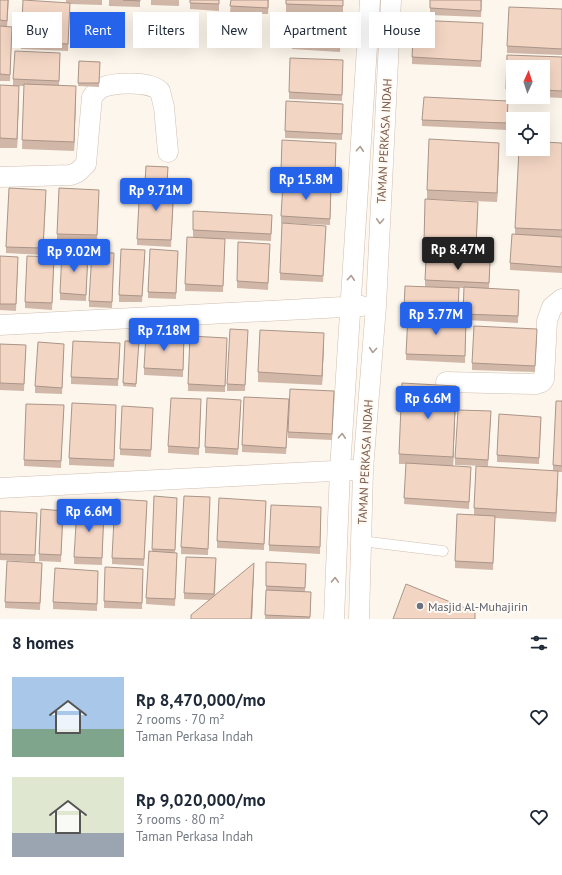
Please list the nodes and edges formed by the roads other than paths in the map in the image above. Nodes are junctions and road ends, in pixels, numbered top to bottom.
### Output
1 (370, 0) edge
2 (391, 0) edge
3 (168, 152) dead end
4 (0, 177) edge
5 (562, 299) edge
6 (376, 306) junction
7 (349, 307) junction
8 (0, 325) edge
9 (446, 382) dead end
10 (340, 470) junction
11 (363, 470) junction
12 (0, 488) edge
13 (361, 541) junction
14 (443, 551) dead end
15 (334, 619) edge
16 (359, 619) edge

7 -> 1 street, TAMAN PERKASA INDAH
2 -> 6 street, TAMAN PERKASA INDAH
3 - 4 street
5 - 9 street
6 - 7 street
6 -> 11 street, TAMAN PERKASA INDAH
7 - 8 street
10 -> 7 street, TAMAN PERKASA INDAH
10 - 11 street
10 - 12 street
15 -> 10 street, TAMAN PERKASA INDAH
11 - 13 street, TAMAN PERKASA INDAH
13 - 14 lane
13 - 16 street, TAMAN PERKASA INDAH

